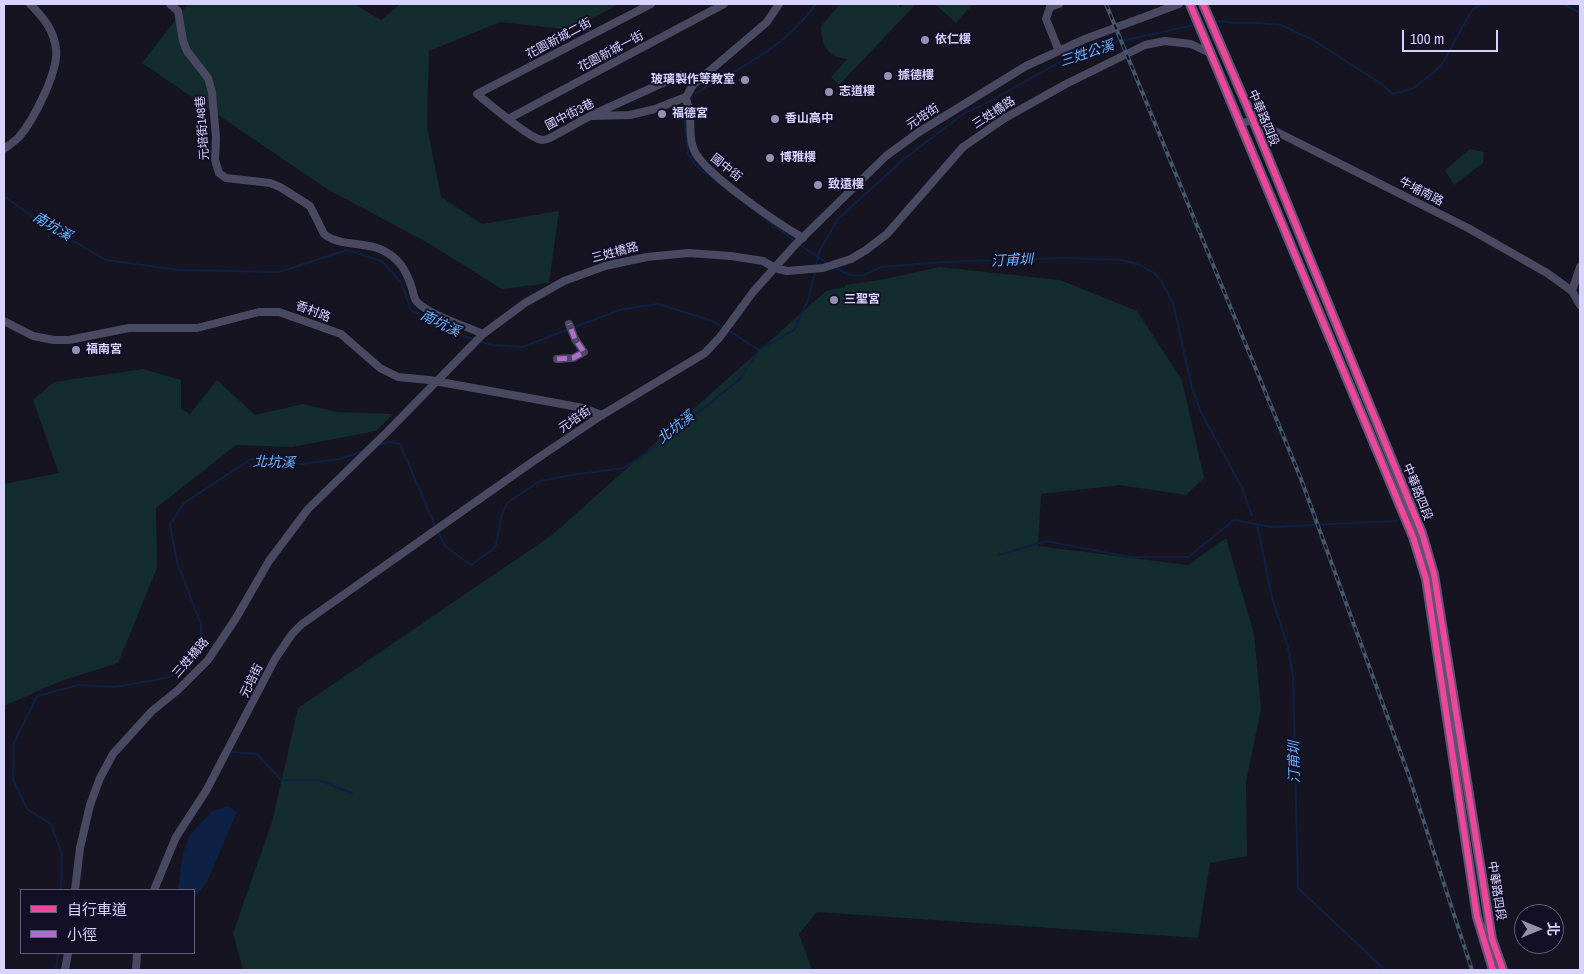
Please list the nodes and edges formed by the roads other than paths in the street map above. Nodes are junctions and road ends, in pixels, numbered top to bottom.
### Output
1 (30, 4) edge
2 (170, 4) edge
3 (651, 4) edge
4 (724, 4) edge
5 (779, 4) edge
6 (1059, 4) edge
7 (1179, 4) edge
8 (1190, 4) edge
9 (1203, 4) edge
10 (1059, 51) junction
11 (1216, 51) junction
12 (680, 75) dead end
13 (477, 94) joint
14 (686, 97) junction
15 (590, 116) junction
16 (508, 119) junction
17 (1253, 120) junction
18 (1239, 124) junction
19 (4, 149) edge
20 (803, 238) junction
21 (1580, 267) edge
22 (775, 268) junction
23 (1572, 291) junction
24 (1580, 305) edge
25 (4, 321) edge
26 (569, 324) dead end
27 (483, 334) junction
28 (557, 359) dead end
29 (436, 382) junction
30 (602, 416) junction
31 (1430, 576) junction
32 (76, 889) edge
33 (154, 889) edge
34 (68, 954) edge
35 (137, 954) edge
36 (66, 970) edge
37 (136, 970) edge
38 (1493, 970) edge
39 (1503, 970) edge

1 - 19 street
2 - 27 street, 元培街148巷
3 - 13 street, 花園新城二街
4 - 16 street, 花園新城一街
5 - 14 street
6 - 10 street
7 - 10 street, 元培街
8 - 11 main road
9 - 11 main road
10 - 20 street, 元培街
11 - 17 main road, 中華路四段
11 - 18 main road, 中華路四段
11 - 22 street, 三姓橋路
12 - 15 street, 國中街3巷
13 - 16 street, 國中街3巷
14 - 15 street
14 - 20 street, 國中街
15 - 16 street, 國中街3巷
17 - 18 street
17 - 23 street, 牛埔南路
17 - 31 main road, 中華路四段
18 - 31 main road, 中華路四段
20 - 22 street, 元培街
21 - 23 street
22 - 27 street, 三姓橋路
22 - 30 street, 元培街
23 - 24 street, 牛埔南路
25 - 29 street, 香村路
26 - 28 street
27 - 29 street, 三姓橋路
29 - 30 street, 香村路
29 - 32 street, 三姓橋路
30 - 33 street, 元培街
31 - 38 main road, 中華路四段
31 - 39 main road, 中華路四段
34 - 36 street
35 - 37 street

